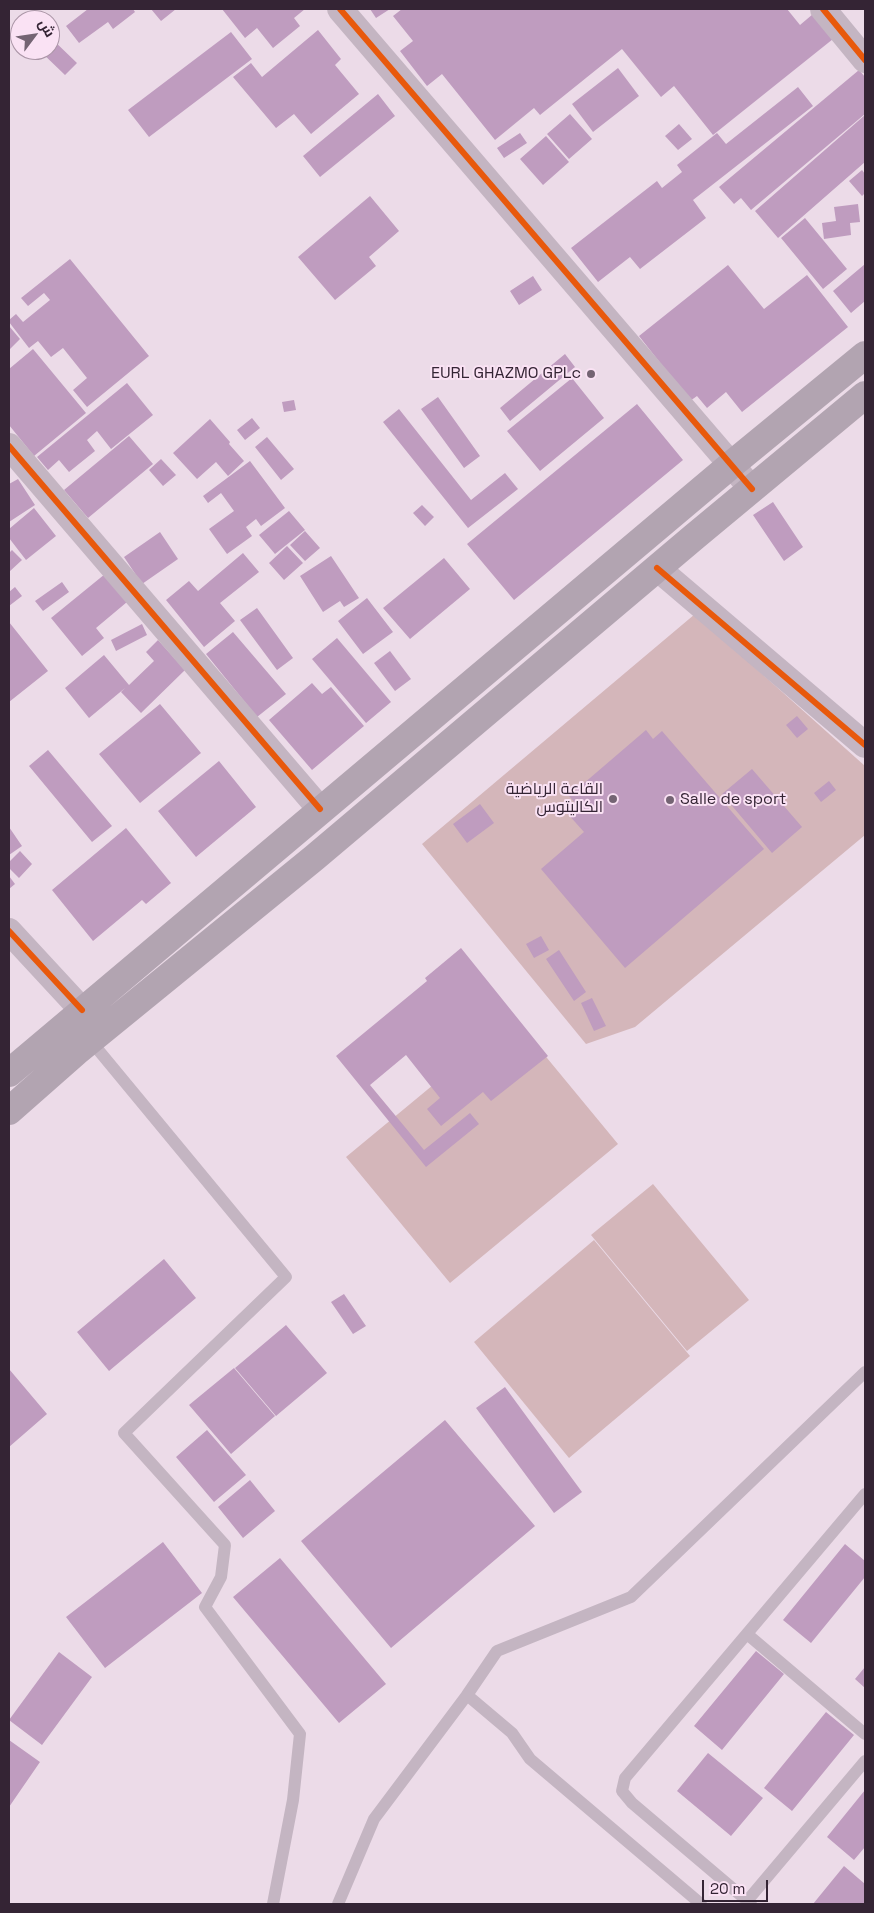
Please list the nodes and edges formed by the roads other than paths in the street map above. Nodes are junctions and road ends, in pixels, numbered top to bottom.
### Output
1 (340, 9) edge
2 (823, 9) edge
3 (865, 60) edge
4 (865, 355) edge
5 (865, 395) edge
6 (9, 446) edge
7 (731, 465) junction
8 (752, 489) junction
9 (657, 568) junction
10 (865, 746) edge
11 (320, 809) junction
12 (9, 931) edge
13 (82, 1010) junction
14 (90, 1040) junction
15 (9, 1073) edge
16 (9, 1111) edge
17 (865, 1372) edge
18 (865, 1494) edge
19 (746, 1634) junction
20 (468, 1696) junction
21 (865, 1734) edge
22 (865, 1761) edge
23 (749, 1902) edge
24 (273, 1904) edge
25 (338, 1904) edge
26 (701, 1904) edge

1 - 7 street
2 - 3 street
4 - 7 main road
5 - 8 main road
6 - 11 street
7 - 8 street
7 - 11 main road
8 - 9 main road
9 - 10 street
9 - 14 main road
11 - 13 main road
12 - 13 street
13 - 15 main road
14 - 16 main road
14 - 24 lane
17 - 20 lane
18 - 19 lane
19 - 21 lane
19 - 23 lane
20 - 25 lane
20 - 26 lane
22 - 23 lane

